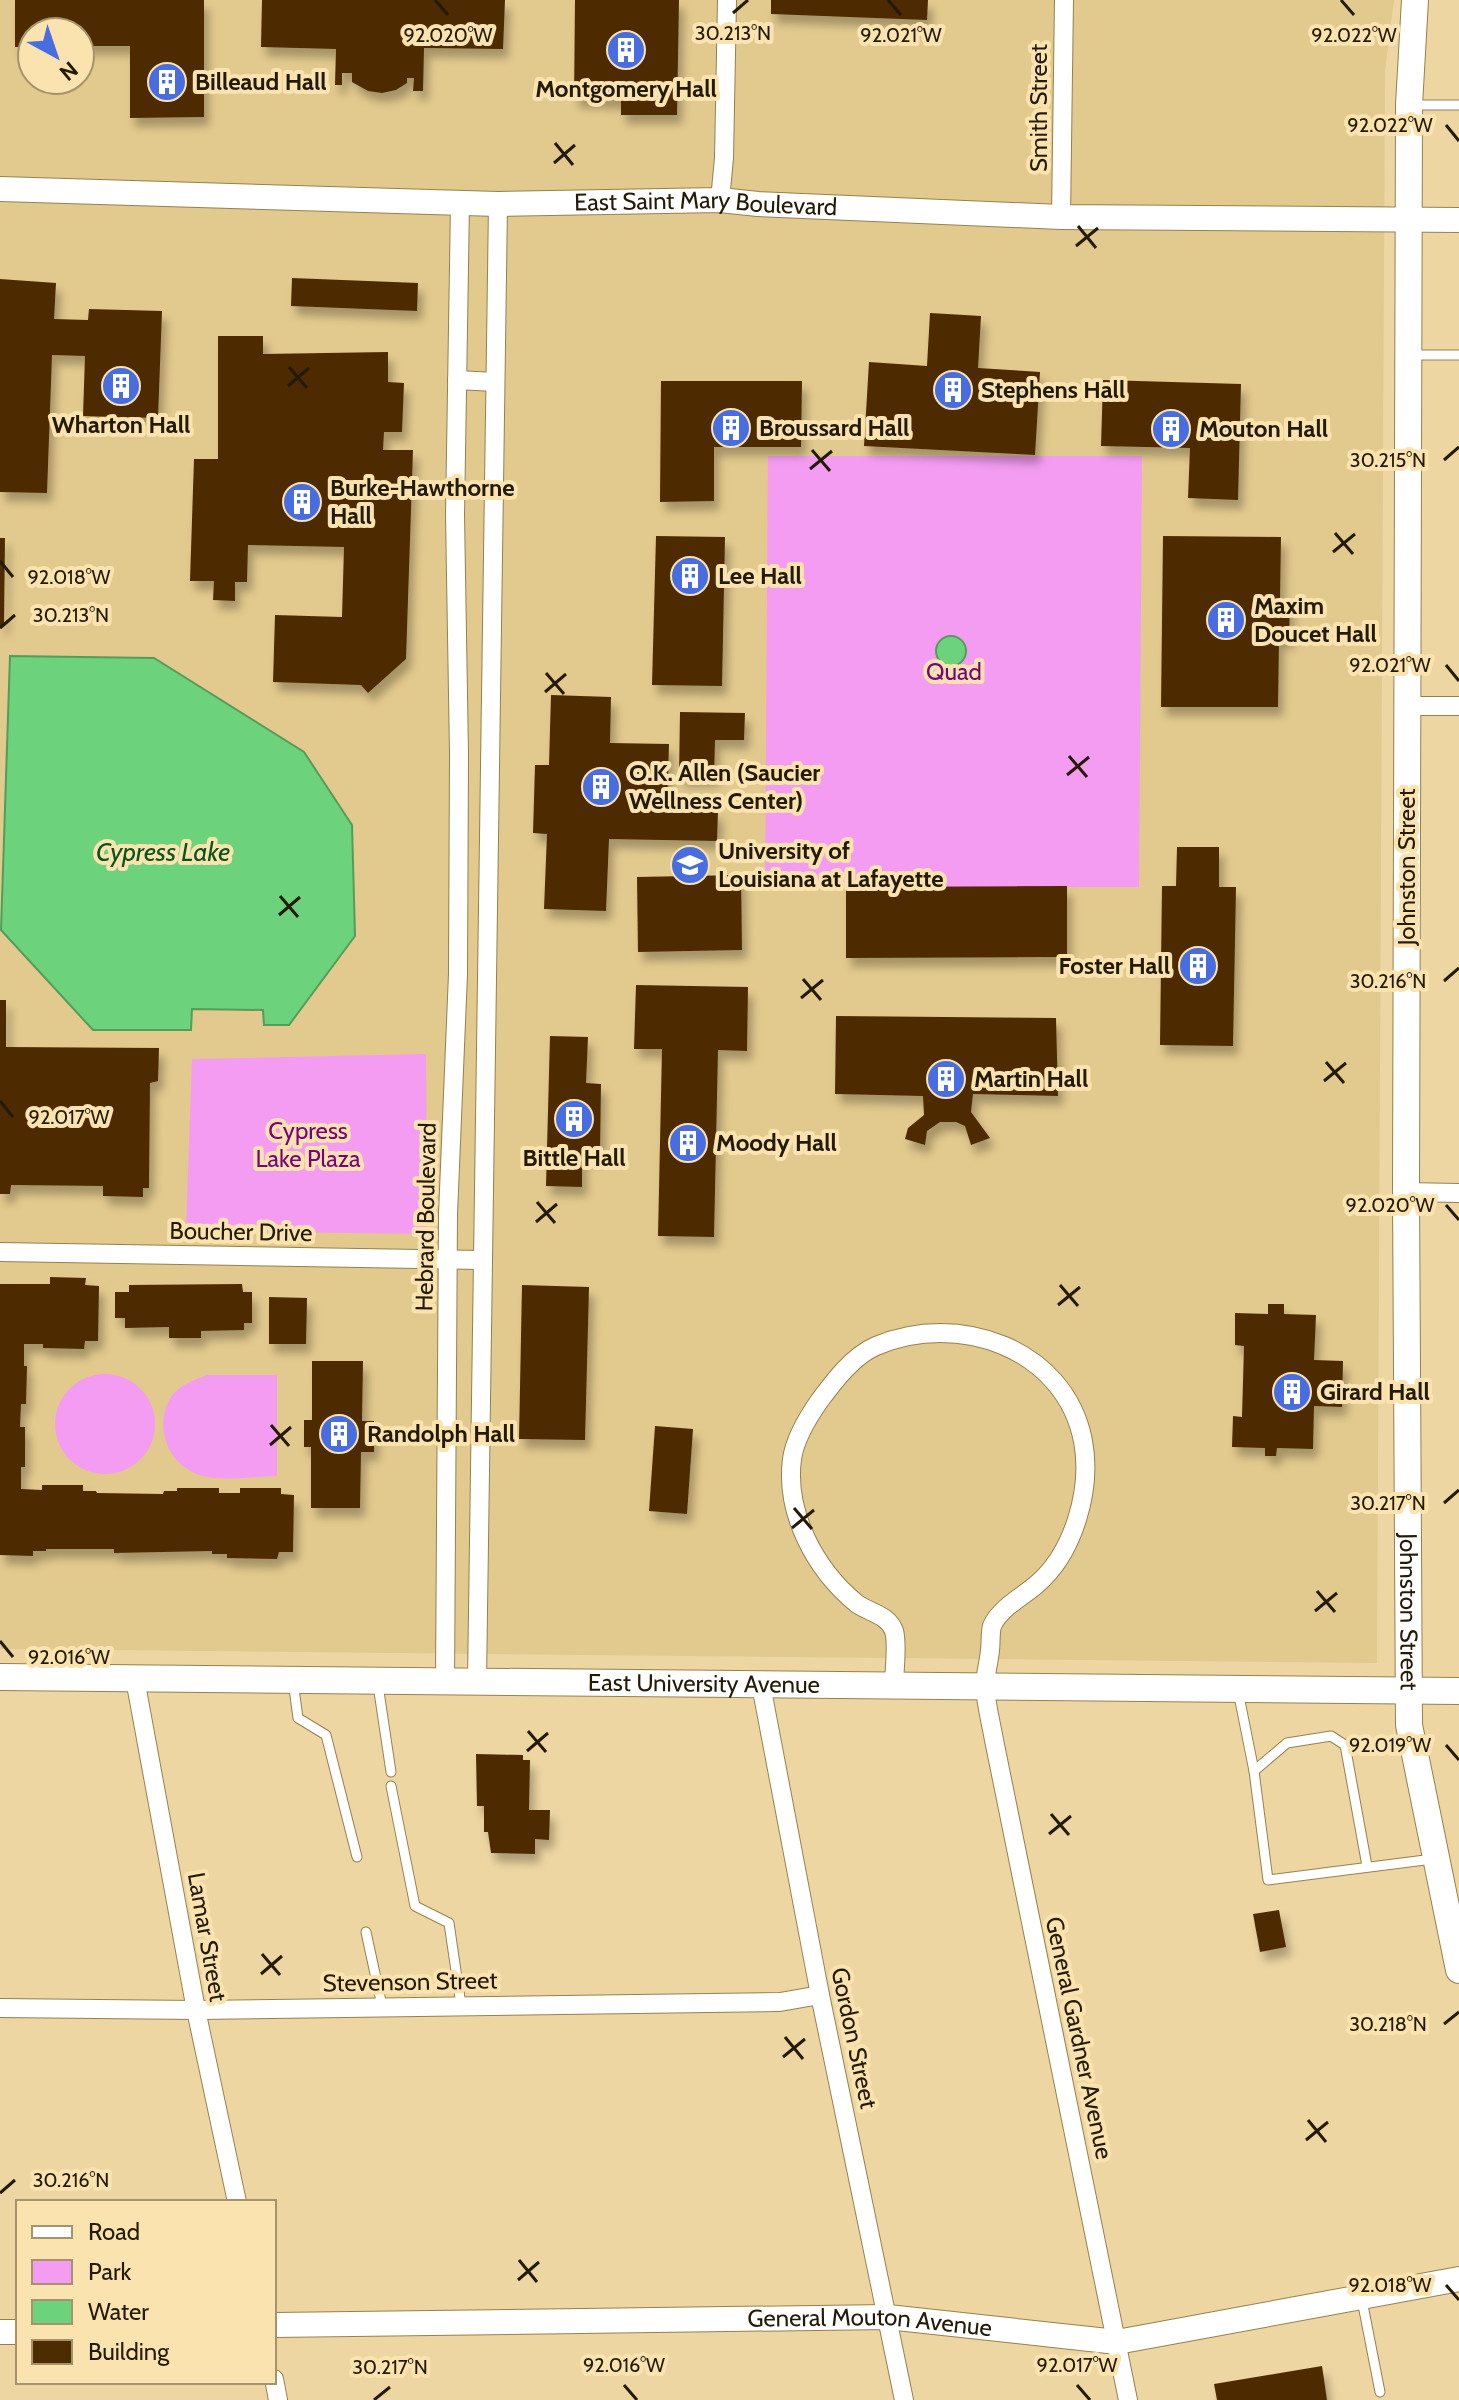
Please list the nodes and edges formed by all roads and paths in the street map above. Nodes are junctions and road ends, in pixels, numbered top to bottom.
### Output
1 (727, 0) edge
2 (1064, 0) edge
3 (1415, 0) edge
4 (1409, 105) junction
5 (1459, 105) edge
6 (0, 189) edge
7 (720, 200) junction
8 (460, 203) junction
9 (498, 204) junction
10 (1061, 217) junction
11 (1459, 220) edge
12 (1409, 221) junction
13 (1409, 355) junction
14 (1459, 355) edge
15 (457, 380) junction
16 (495, 382) junction
17 (1408, 706) junction
18 (1459, 706) edge
19 (459, 754) junction
20 (490, 757) junction
21 (1406, 1192) junction
22 (1459, 1193) edge
23 (0, 1252) edge
24 (448, 1260) junction
25 (481, 1260) junction
26 (444, 1505) junction
27 (479, 1505) junction
28 (0, 1677) edge
29 (135, 1679) junction
30 (293, 1681) junction
31 (377, 1681) junction
32 (445, 1682) junction
33 (477, 1682) junction
34 (761, 1685) junction
35 (894, 1685) junction
36 (985, 1686) junction
37 (1237, 1688) junction
38 (1408, 1689) junction
39 (1459, 1691) edge
40 (1254, 1771) junction
41 (391, 1772) dead end
42 (391, 1786) dead end
43 (357, 1857) dead end
44 (1436, 1859) junction
45 (1367, 1866) junction
46 (366, 1932) dead end
47 (1459, 1970) edge
48 (820, 1995) junction
49 (461, 2005) junction
50 (382, 2006) junction
51 (0, 2008) edge
52 (196, 2010) junction
53 (237, 2200) edge
54 (1459, 2279) edge
55 (1361, 2296) junction
56 (888, 2317) junction
57 (276, 2325) edge
58 (1117, 2342) junction
59 (1380, 2392) dead end
60 (904, 2400) edge
61 (1128, 2400) edge

1 - 7 street
2 - 10 street, Smith Street
3 - 4 main road, Johnston Street
4 - 5 lane
4 - 12 main road, Johnston Street
6 - 8 street, East Saint Mary Boulevard
7 - 9 street, East Saint Mary Boulevard
7 - 10 street, East Saint Mary Boulevard
8 - 9 street, East Saint Mary Boulevard
8 - 15 street, Hebrard Boulevard
9 - 16 street
10 - 12 street, East Saint Mary Boulevard
11 - 12 street, East Saint Mary Boulevard
12 - 13 main road, Johnston Street
13 - 14 lane
13 - 17 main road, Johnston Street
15 - 16 street
15 - 19 street, Hebrard Boulevard
16 - 20 street
17 - 18 street
17 - 21 main road, Johnston Street
19 - 20 street
19 - 24 street, Hebrard Boulevard
20 - 25 street
21 - 22 street
21 - 38 main road, Johnston Street
23 - 24 street, Boucher Drive
24 - 25 street, Boucher Drive
24 - 26 street, Hebrard Boulevard
25 - 27 street
26 - 27 street
26 - 32 street, Hebrard Boulevard
27 - 33 street
28 - 29 main road, East University Avenue
29 - 30 main road, East University Avenue
29 - 52 street, Lamar Street
30 - 31 main road, East University Avenue
30 - 43 lane
31 - 32 main road, East University Avenue
31 - 41 lane
32 - 33 main road, East University Avenue
33 - 34 main road, East University Avenue
34 - 35 main road, East University Avenue
34 - 48 street, Gordon Street
35 - 36 main road, East University Avenue
35 - 36 street, General Gardner Avenue
36 - 37 main road, East University Avenue
36 - 58 street, General Gardner Avenue
37 - 38 main road, East University Avenue
37 - 40 lane
38 - 39 main road, East University Avenue
38 - 44 main road, Johnston Street
40 - 45 lane
40 - 45 lane
42 - 49 lane
44 - 45 lane
44 - 47 main road, Johnston Street
46 - 50 lane
48 - 49 street, Stevenson Street
48 - 56 street, Gordon Street
49 - 50 street, Stevenson Street
50 - 52 street, Stevenson Street
51 - 52 street, Stevenson Street
52 - 53 street, Lamar Street
54 - 55 street, General Mouton Avenue
55 - 58 street, General Mouton Avenue
55 - 59 lane
56 - 57 street, General Mouton Avenue
56 - 58 street, General Mouton Avenue
56 - 60 street, Gordon Street
58 - 61 street, General Gardner Avenue

